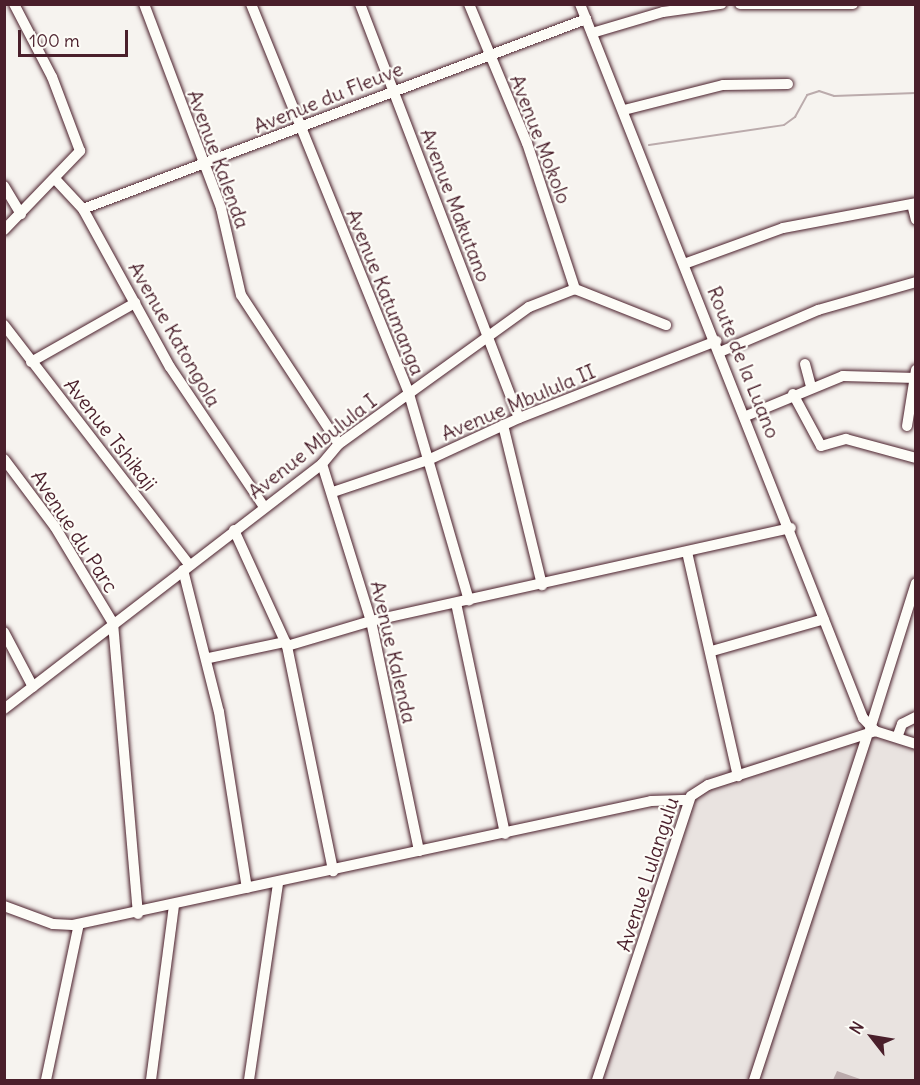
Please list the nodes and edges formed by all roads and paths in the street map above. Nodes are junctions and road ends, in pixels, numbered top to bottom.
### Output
1 (14, 4) edge
2 (144, 4) edge
3 (250, 4) edge
4 (360, 4) edge
5 (469, 4) edge
6 (580, 4) edge
7 (721, 4) edge
8 (740, 4) edge
9 (775, 5) edge
10 (850, 5) edge
11 (586, 19) junction
12 (592, 33) junction
13 (489, 54) junction
14 (788, 84) dead end
15 (393, 90) junction
16 (624, 110) junction
17 (298, 126) junction
18 (203, 164) junction
19 (56, 180) junction
20 (4, 186) edge
21 (914, 204) edge
22 (83, 209) junction
23 (21, 214) junction
24 (915, 220) edge
25 (4, 231) edge
26 (684, 264) junction
27 (915, 282) edge
28 (575, 288) junction
29 (135, 303) junction
30 (4, 325) edge
31 (666, 325) dead end
32 (488, 340) junction
33 (718, 346) junction
34 (31, 362) junction
35 (805, 364) dead end
36 (915, 375) edge
37 (811, 387) junction
38 (409, 394) junction
39 (794, 394) junction
40 (746, 416) junction
41 (519, 418) junction
42 (503, 425) junction
43 (907, 426) dead end
44 (339, 444) junction
45 (915, 458) edge
46 (4, 459) edge
47 (428, 460) junction
48 (322, 464) junction
49 (333, 492) junction
50 (264, 507) junction
51 (791, 528) junction
52 (234, 530) junction
53 (687, 552) junction
54 (186, 567) junction
55 (915, 583) edge
56 (542, 585) junction
57 (469, 600) junction
58 (456, 603) junction
59 (824, 619) junction
60 (371, 621) junction
61 (113, 623) junction
62 (4, 632) edge
63 (286, 644) junction
64 (712, 651) junction
65 (208, 658) junction
66 (33, 687) junction
67 (4, 709) edge
68 (915, 717) edge
69 (871, 732) junction
70 (898, 735) junction
71 (915, 744) edge
72 (738, 776) junction
73 (689, 800) junction
74 (505, 834) junction
75 (419, 851) junction
76 (333, 871) junction
77 (278, 884) junction
78 (247, 888) junction
79 (4, 906) edge
80 (174, 906) junction
81 (138, 914) junction
82 (79, 924) junction
83 (46, 1080) edge
84 (151, 1080) edge
85 (249, 1080) edge
86 (597, 1080) edge
87 (754, 1080) edge

1 - 19 street
2 - 18 street, Avenue Kalenda
3 - 17 street, Avenue Katumanga
4 - 15 street, Avenue Makutano
5 - 13 street, Avenue Mokolo
6 - 11 street, Route de la Luano
7 - 12 street
8 - 9 street
9 - 10 street
11 - 12 street, Route de la Luano
11 - 13 street, Avenue du Fleuve
12 - 16 street, Route de la Luano
13 - 15 street, Avenue du Fleuve
13 - 28 street, Avenue Mokolo
14 - 16 street
15 - 17 street, Avenue du Fleuve
15 - 32 street, Avenue Makutano
16 - 26 street, Route de la Luano
17 - 18 street, Avenue du Fleuve
17 - 38 street, Avenue Katumanga
18 - 22 street, Avenue du Fleuve
18 - 44 street, Avenue Kalenda
19 - 22 street, Avenue Katongola
19 - 23 street
20 - 23 street
21 - 24 street
21 - 26 street
22 - 29 street, Avenue Katongola
23 - 25 street
26 - 33 street, Route de la Luano
27 - 33 street, Avenue Mbulula II
28 - 31 street
28 - 32 street, Avenue Mbulula I
29 - 34 street
29 - 50 street, Avenue Katongola
30 - 34 street, Avenue Tshikaji
32 - 38 street, Avenue Mbulula I
32 - 41 street, Avenue Makutano
33 - 40 street, Route de la Luano
33 - 41 street, Avenue Mbulula II
34 - 54 street, Avenue Tshikaji
35 - 37 street
36 - 37 street
36 - 43 street
37 - 39 street
38 - 44 street, Avenue Mbulula I
38 - 47 street, Avenue Katumanga
39 - 40 street
39 - 45 street
40 - 51 street, Route de la Luano
41 - 42 street, Avenue Mbulula II
42 - 47 street, Avenue Mbulula II
42 - 56 street
44 - 48 street, Avenue Mbulula I
46 - 61 street, Avenue du Parc
47 - 49 street, Avenue Mbulula II
47 - 57 street, Avenue Katumanga
48 - 49 street, Avenue Kalenda
48 - 50 street, Avenue Mbulula I
49 - 60 street, Avenue Kalenda
50 - 52 street, Avenue Mbulula I
51 - 53 street
51 - 59 street, Route de la Luano
52 - 54 street, Avenue Mbulula I
52 - 63 street
53 - 56 street
53 - 64 street
54 - 61 street, Avenue Mbulula I
54 - 65 street
55 - 69 street
56 - 57 street
57 - 58 street
58 - 60 street
58 - 74 street
59 - 64 street
59 - 69 street, Route de la Luano
60 - 63 street
60 - 75 street, Avenue Kalenda
61 - 66 street, Avenue Mbulula I
61 - 81 street
62 - 66 street
63 - 65 street
63 - 76 street
64 - 72 street
65 - 78 street
66 - 67 street, Avenue Mbulula I
68 - 70 street
69 - 70 street
69 - 72 street, Avenue Lulangulu
69 - 87 street
70 - 71 street
72 - 73 street, Avenue Lulangulu
73 - 74 street
73 - 86 street, Avenue Lulangulu
74 - 75 street
75 - 76 street
76 - 77 street
77 - 78 street
77 - 85 street
78 - 80 street
79 - 82 street
80 - 81 street
80 - 84 street
81 - 82 street
82 - 83 street

